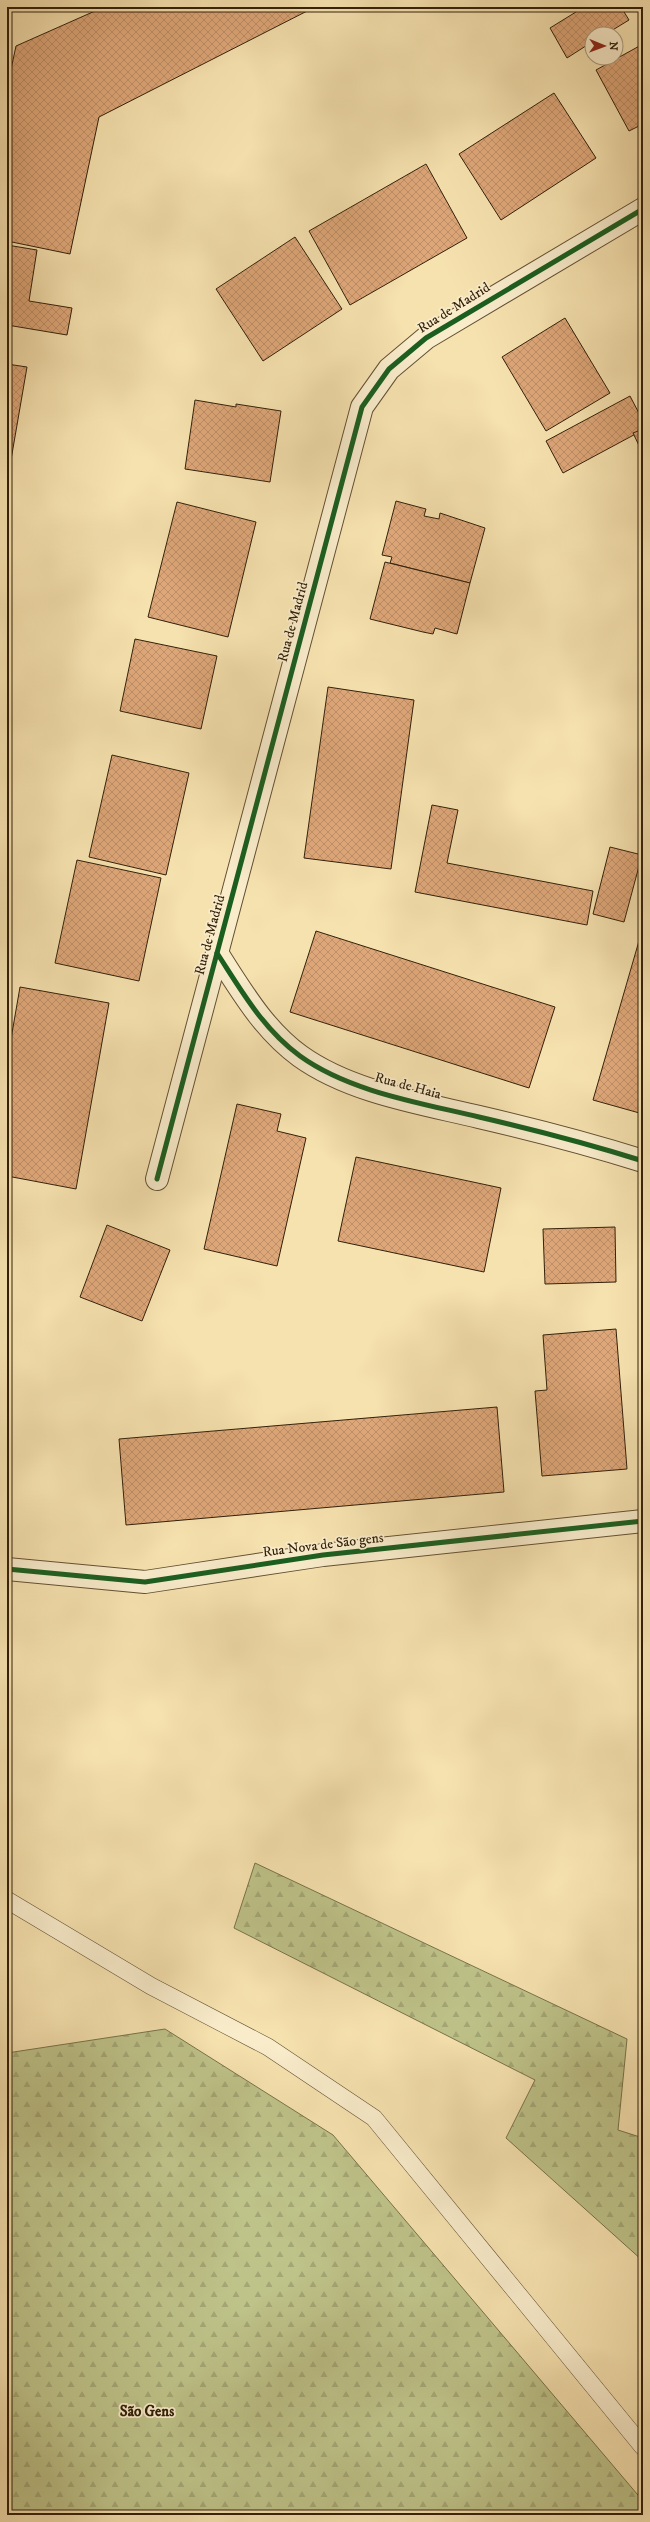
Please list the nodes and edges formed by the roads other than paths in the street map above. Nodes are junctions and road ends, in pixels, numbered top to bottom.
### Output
1 (643, 209) edge
2 (217, 953) junction
3 (643, 1161) edge
4 (157, 1179) dead end
5 (643, 1521) edge
6 (7, 1569) edge
7 (7, 1900) edge
8 (643, 2447) edge

1 - 2 street, Rua de Madrid
2 - 3 street, Rua de Haia
2 - 4 street, Rua de Madrid
5 - 6 street, Rua Nova de São gens
7 - 8 lane

